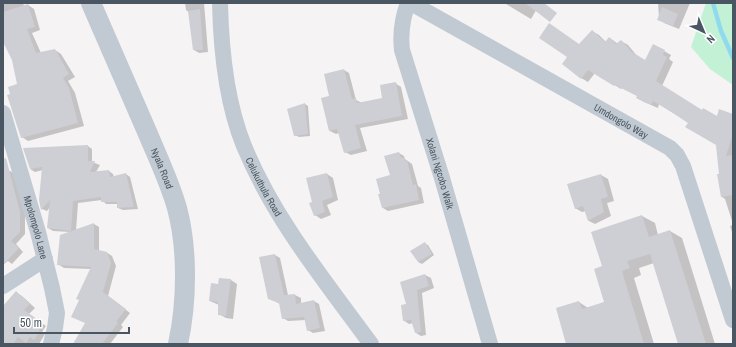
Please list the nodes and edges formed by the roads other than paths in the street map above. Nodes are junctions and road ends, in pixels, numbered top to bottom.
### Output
1 (90, 3) edge
2 (220, 3) edge
3 (408, 3) edge
4 (411, 3) edge
5 (3, 113) edge
6 (45, 260) junction
7 (3, 286) edge
8 (733, 320) edge
9 (51, 344) edge
10 (178, 344) edge
11 (371, 344) edge
12 (490, 344) edge

1 - 10 street, Nyala Road
2 - 11 street, Celukuthula Road
3 - 12 street, Xolani Ngcobo Walk
4 - 8 street, Umdongolo Way
5 - 6 street, Mpolompolo Lane
6 - 7 street
6 - 9 street, Mpolompolo Lane

